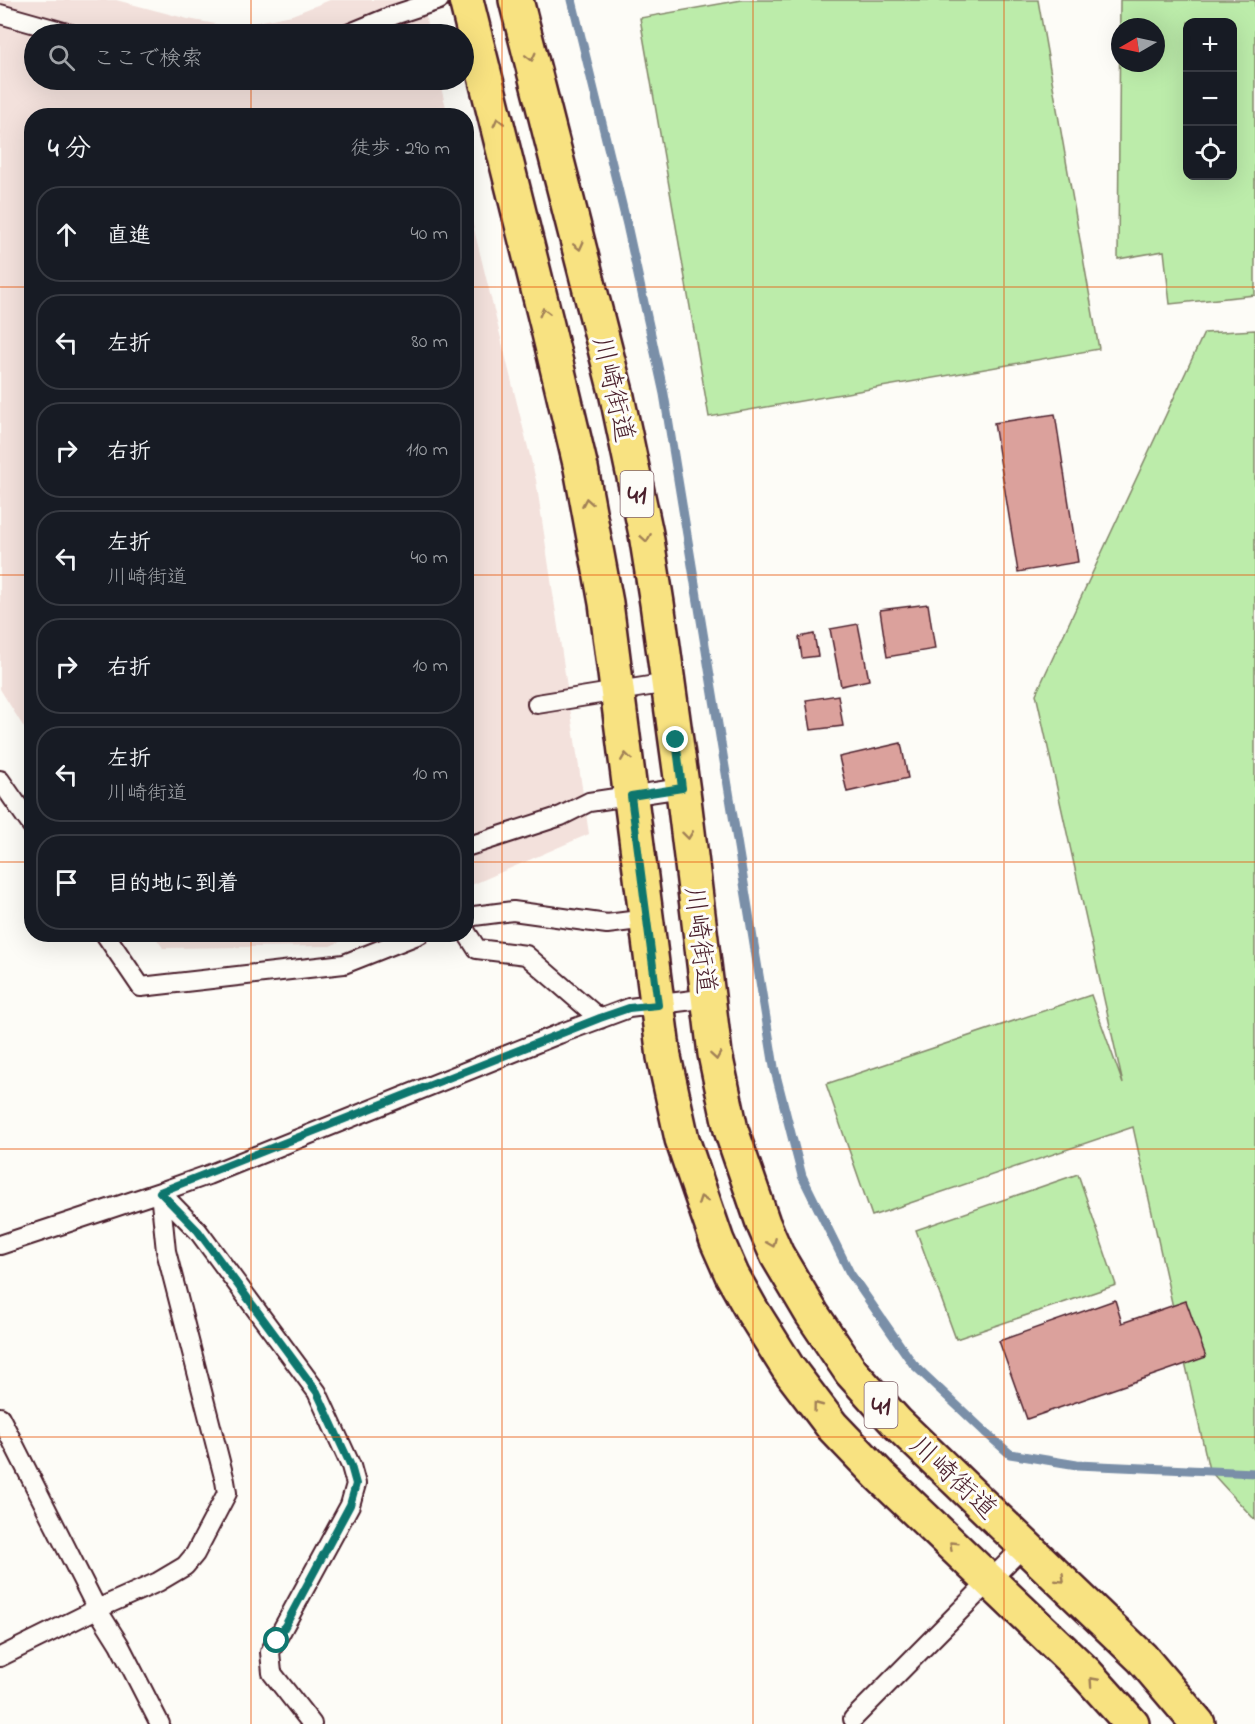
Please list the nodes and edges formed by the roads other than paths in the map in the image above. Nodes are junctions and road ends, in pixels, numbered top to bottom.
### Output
1 (439, 0) edge
2 (466, 0) edge
3 (516, 0) edge
4 (0, 14) edge
5 (36, 24) edge
6 (372, 24) edge
7 (472, 24) edge
8 (474, 32) edge
9 (668, 683) junction
10 (617, 691) junction
11 (537, 704) dead end
12 (0, 780) edge
13 (682, 788) junction
14 (631, 796) junction
15 (24, 814) edge
16 (474, 844) edge
17 (474, 916) edge
18 (647, 919) junction
19 (110, 942) edge
20 (400, 942) edge
21 (472, 942) edge
22 (709, 998) junction
23 (658, 1005) junction
24 (600, 1018) junction
25 (160, 1192) junction
26 (0, 1245) edge
27 (0, 1417) edge
28 (1025, 1545) junction
29 (990, 1581) junction
30 (97, 1609) junction
31 (0, 1657) edge
32 (853, 1719) dead end
33 (160, 1724) edge
34 (312, 1724) edge
35 (1132, 1724) edge
36 (1198, 1724) edge

1 - 6 lane
7 -> 2 main road, 川崎街道 / 41
3 -> 9 main road, 川崎街道 / 41
4 - 5 lane
10 -> 8 main road, 川崎街道 / 41
9 - 10 lane
9 - 13 main road, 川崎街道 / 41
10 - 11 lane
14 -> 10 main road, 川崎街道 / 41
12 - 15 lane
13 - 14 lane
13 -> 22 main road, 川崎街道 / 41
14 - 16 lane
14 - 18 main road, 川崎街道 / 41
17 - 18 lane
18 - 23 main road, 川崎街道 / 41
19 - 20 lane
21 - 24 lane
22 - 23 lane
22 -> 28 main road, 川崎街道 / 41
23 - 24 lane
29 -> 23 main road, 川崎街道 / 41
24 - 25 lane
25 - 26 lane
25 - 30 lane
25 - 34 lane
27 - 30 lane
28 - 29 lane
28 -> 36 main road, 川崎街道 / 41
29 - 32 lane
35 -> 29 main road, 川崎街道 / 41
30 - 31 lane
30 - 33 lane

